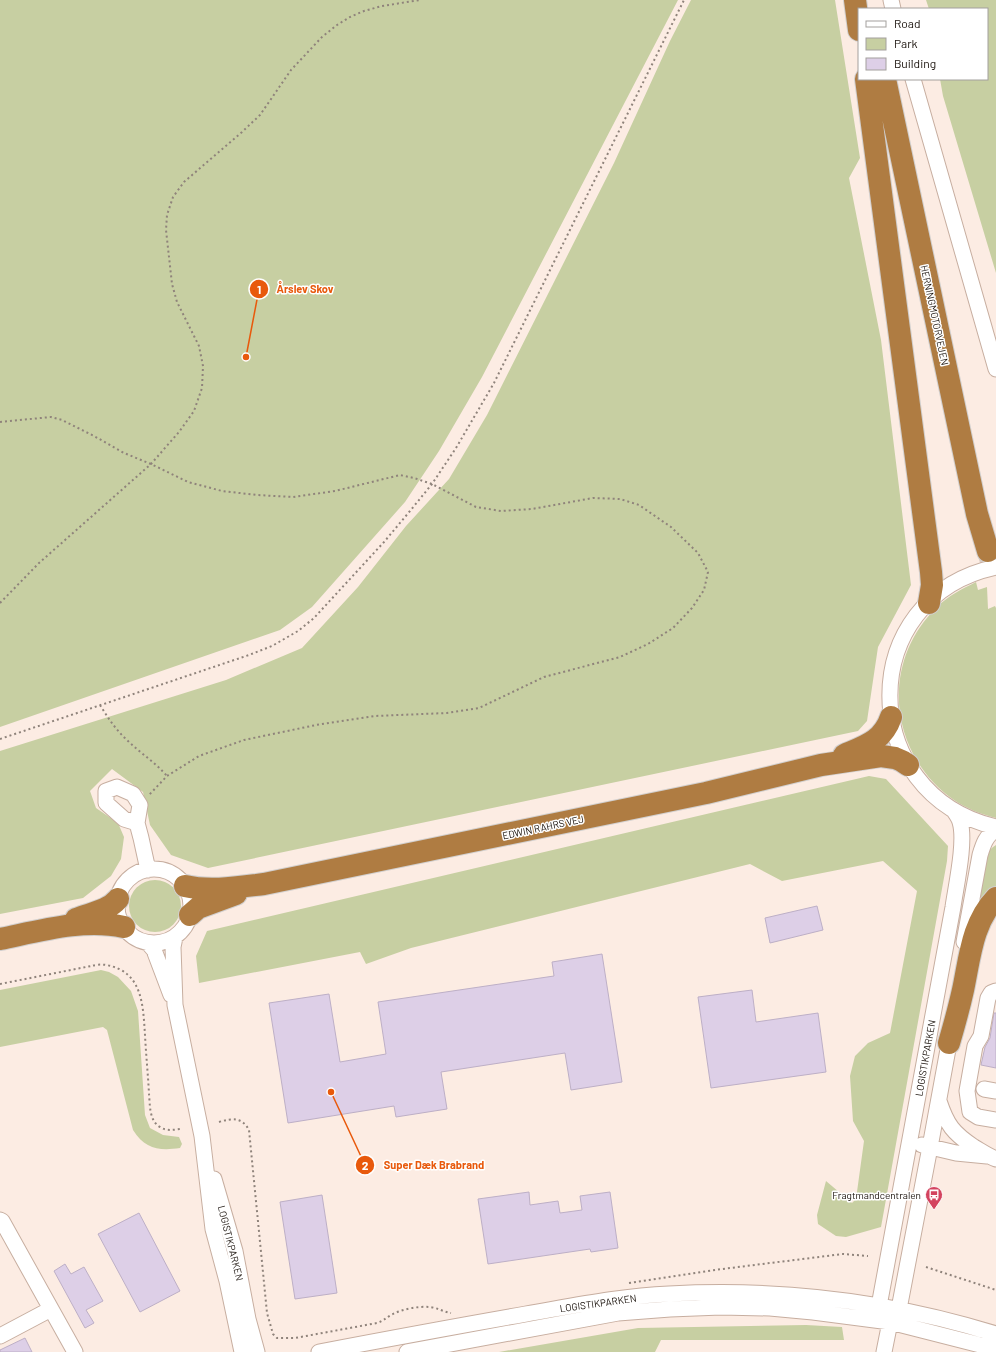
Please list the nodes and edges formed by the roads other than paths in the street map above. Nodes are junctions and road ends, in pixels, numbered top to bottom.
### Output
1 (855, 0) edge
2 (858, 22) edge
3 (866, 80) edge
4 (885, 80) edge
5 (913, 80) edge
6 (996, 369) edge
7 (992, 559) edge
8 (928, 603) junction
9 (891, 717) junction
10 (821, 765) junction
11 (908, 765) junction
12 (954, 811) junction
13 (137, 823) junction
14 (996, 827) edge
15 (996, 830) edge
16 (148, 870) junction
17 (264, 884) junction
18 (185, 886) junction
19 (996, 898) edge
20 (118, 899) junction
21 (190, 915) junction
22 (124, 927) junction
23 (52, 928) junction
24 (176, 937) junction
25 (0, 938) edge
26 (148, 943) junction
27 (996, 991) edge
28 (175, 1005) junction
29 (949, 1044) junction
30 (939, 1100) junction
31 (996, 1120) edge
32 (202, 1136) junction
33 (909, 1143) junction
34 (930, 1147) junction
35 (992, 1157) edge
36 (0, 1220) edge
37 (879, 1306) junction
38 (51, 1309) junction
39 (899, 1309) junction
40 (890, 1322) junction
41 (996, 1334) edge
42 (0, 1336) edge
43 (996, 1349) edge
44 (75, 1352) edge
45 (242, 1352) edge
46 (257, 1352) edge
47 (318, 1352) edge
48 (406, 1352) edge
49 (884, 1352) edge

1 - 2 highway
3 - 8 highway
4 - 7 highway, HERNINGMOTORVEJEN
5 - 6 street
7 - 8 street
8 - 9 street
9 - 10 highway
9 - 11 street
10 - 11 highway
10 - 17 highway, EDWIN RAHRS VEJ
11 - 12 street
12 - 14 street
12 - 33 street, LOGISTIKPARKEN
13 - 13 street
13 - 16 street
15 - 29 street, LOGISTIKPARKEN
16 - 18 street
16 - 20 street
17 - 18 highway
17 - 21 highway
18 - 21 street
19 - 29 highway
20 - 22 street
20 - 23 highway
21 - 24 street
22 - 23 highway
22 - 26 street
23 - 25 highway
24 - 26 street
24 - 28 street, LOGISTIKPARKEN
26 - 28 street, LOGISTIKPARKEN
27 - 31 street
28 - 32 street, LOGISTIKPARKEN
29 - 30 street, LOGISTIKPARKEN
30 - 34 street, LOGISTIKPARKEN
30 - 35 street
32 - 45 street, LOGISTIKPARKEN
32 - 46 street, LOGISTIKPARKEN
33 - 34 street
33 - 37 street, LOGISTIKPARKEN
34 - 35 street
34 - 39 street, LOGISTIKPARKEN
36 - 38 street
37 - 39 street, LOGISTIKPARKEN
37 - 40 street
37 - 47 street, LOGISTIKPARKEN
38 - 42 street
38 - 44 street
39 - 40 street, LOGISTIKPARKEN
39 - 41 street, LOGISTIKPARKEN
40 - 43 street, LOGISTIKPARKEN
40 - 48 street, LOGISTIKPARKEN
40 - 49 street

